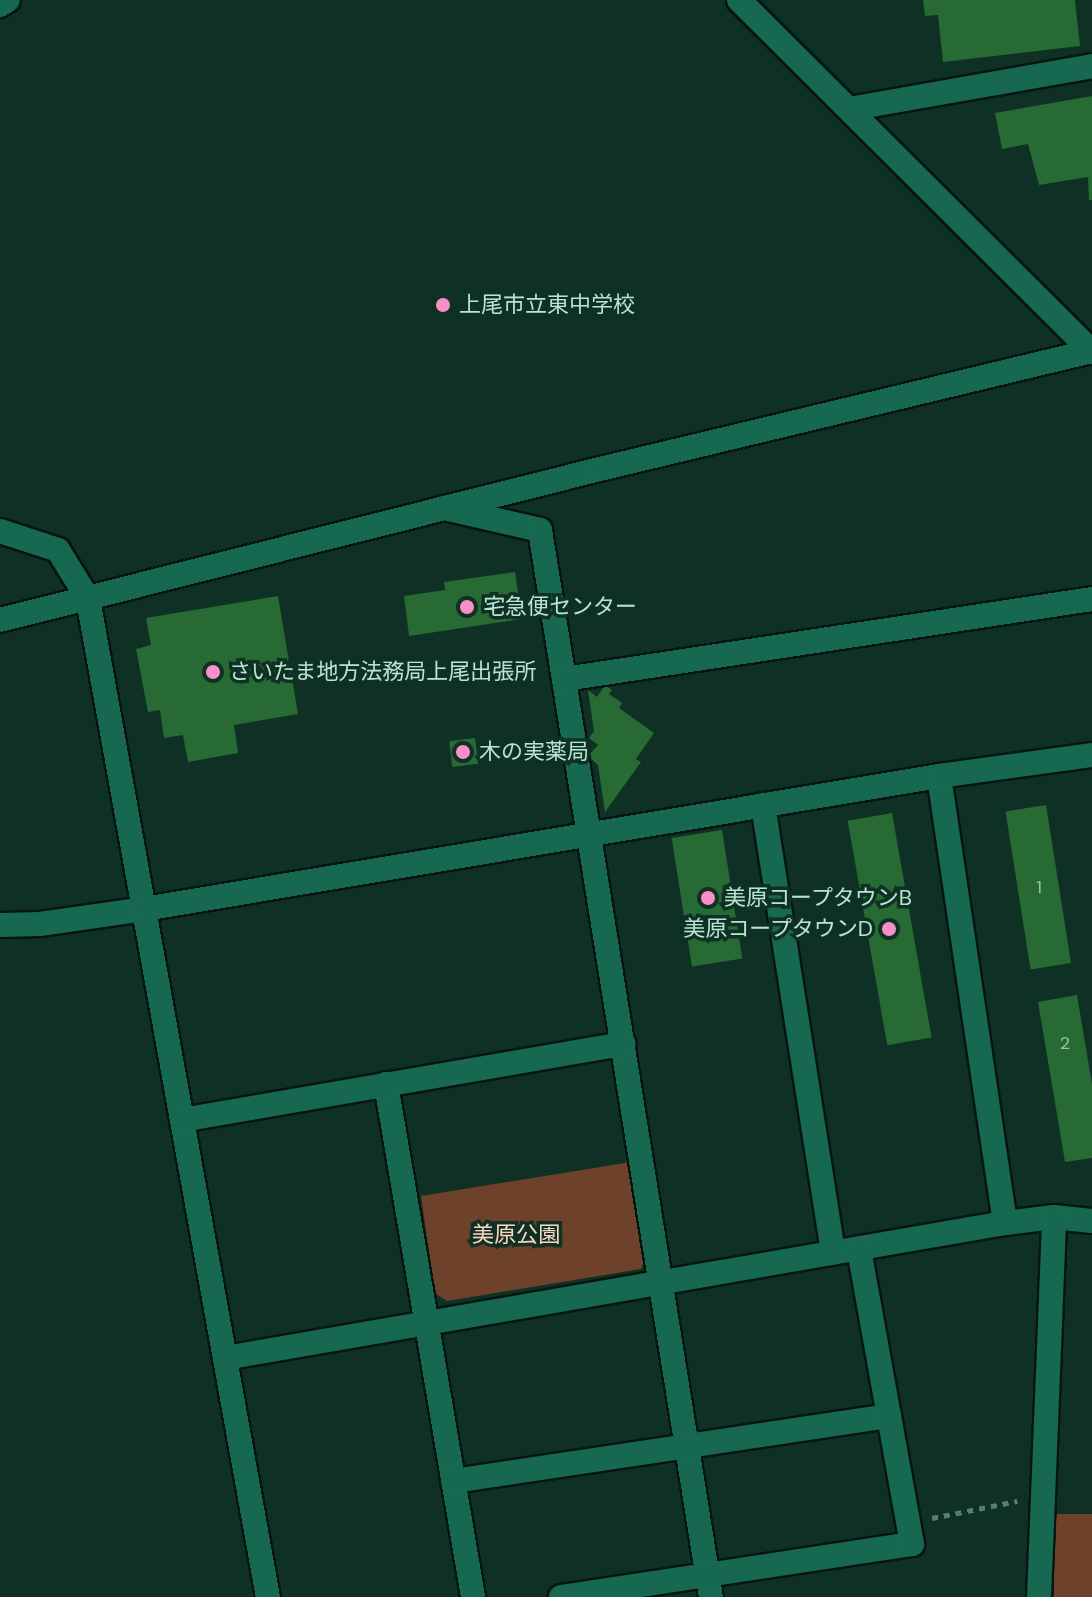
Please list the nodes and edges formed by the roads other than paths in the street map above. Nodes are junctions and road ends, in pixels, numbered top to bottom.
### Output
1 (8, 0) edge
2 (739, 0) edge
3 (0, 5) edge
4 (1092, 66) edge
5 (849, 109) junction
6 (1092, 352) edge
7 (444, 508) junction
8 (0, 531) edge
9 (88, 599) junction
10 (1092, 599) edge
11 (0, 620) edge
12 (565, 679) junction
13 (1092, 755) edge
14 (939, 776) junction
15 (763, 805) junction
16 (590, 834) junction
17 (144, 909) junction
18 (0, 925) edge
19 (623, 1044) junction
20 (386, 1084) junction
21 (182, 1120) junction
22 (1054, 1217) junction
23 (1092, 1221) edge
24 (1005, 1223) junction
25 (859, 1249) junction
26 (833, 1253) junction
27 (661, 1283) junction
28 (427, 1323) junction
29 (225, 1358) junction
30 (889, 1416) junction
31 (687, 1446) junction
32 (453, 1481) junction
33 (709, 1586) edge
34 (268, 1597) edge
35 (473, 1597) edge
36 (561, 1597) edge
37 (1039, 1597) edge

1 - 3 street
2 - 5 street
4 - 5 street
5 - 6 street
6 - 7 street
7 - 9 street
7 - 12 street
8 - 9 street
9 - 11 street
9 - 17 street
10 - 12 street
12 - 16 street
13 - 14 street
14 - 15 street
14 - 24 street
15 - 16 street
15 - 26 street
16 - 17 street
16 - 19 street
17 - 18 street
17 - 21 street
19 - 20 street
19 - 27 street
20 - 21 street
20 - 28 street
21 - 29 street
22 - 23 street
22 - 24 street
22 - 37 street
24 - 25 street
25 - 26 street
25 - 30 street
26 - 27 street
27 - 28 street
27 - 31 street
28 - 29 street
28 - 32 street
29 - 34 street
30 - 31 street
30 - 33 street
31 - 32 street
31 - 33 street
32 - 35 street
33 - 36 street

